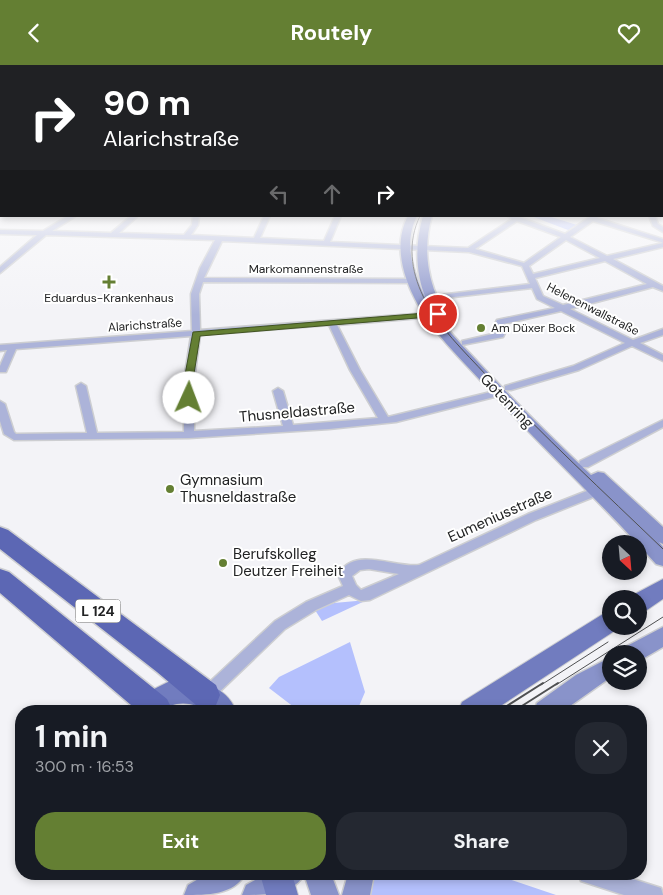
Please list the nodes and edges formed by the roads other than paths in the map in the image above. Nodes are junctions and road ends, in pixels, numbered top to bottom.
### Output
1 (40, 238) edge
2 (198, 238) edge
3 (257, 238) edge
4 (329, 238) edge
5 (409, 238) edge
6 (420, 238) edge
7 (485, 238) edge
8 (565, 238) edge
9 (567, 238) edge
10 (219, 239) junction
11 (256, 241) junction
12 (326, 244) junction
13 (663, 245) edge
14 (469, 250) junction
15 (414, 252) junction
16 (606, 258) junction
17 (525, 265) junction
18 (0, 271) edge
19 (530, 277) junction
20 (199, 280) junction
21 (414, 281) junction
22 (654, 284) junction
23 (534, 287) junction
24 (663, 289) edge
25 (431, 298) junction
26 (562, 308) junction
27 (437, 314) junction
28 (332, 323) junction
29 (663, 332) edge
30 (196, 334) junction
31 (466, 343) junction
32 (632, 343) junction
33 (14, 347) junction
34 (0, 348) edge
35 (663, 358) edge
36 (3, 370) dead end
37 (81, 386) dead end
38 (503, 390) junction
39 (278, 391) dead end
40 (0, 404) edge
41 (384, 419) junction
42 (663, 423) edge
43 (289, 429) junction
44 (94, 435) junction
45 (189, 435) junction
46 (584, 464) junction
47 (597, 491) junction
48 (659, 531) edge
49 (0, 536) edge
50 (663, 559) edge
51 (418, 571) junction
52 (0, 579) edge
53 (663, 587) edge
54 (350, 589) junction
55 (647, 598) edge
56 (602, 627) edge
57 (663, 636) edge
58 (647, 645) edge
59 (602, 671) edge
60 (214, 703) edge
61 (153, 705) edge
62 (160, 705) edge
63 (480, 705) edge
64 (553, 705) edge
65 (320, 880) edge
66 (360, 880) edge
67 (607, 880) edge
68 (325, 895) edge
69 (356, 895) edge
70 (654, 895) edge

1 - 18 street
2 - 10 street
3 - 11 street
4 - 12 street
5 - 15 main road, Gotenring
6 - 15 main road, Gotenring
7 - 14 street
8 - 17 street
9 - 16 street
10 - 11 street
10 - 20 street
11 - 12 street
12 - 15 street
13 - 16 street
14 - 15 street
14 - 17 street
15 - 21 main road, Gotenring
15 - 25 main road, Gotenring
16 - 19 street
16 - 22 street
17 - 19 street, Helenenwallstraße
19 - 23 street, Helenenwallstraße
20 - 21 street, Markomannenstraße
20 - 30 street
21 - 27 main road, Gotenring
22 - 24 street
22 - 26 street
23 - 25 street
23 - 26 street, Helenenwallstraße
25 - 27 main road, Gotenring
26 - 31 street
26 - 32 street, Helenenwallstraße
27 - 28 street, Alarichstraße
27 - 31 main road, Gotenring
27 - 38 main road, Gotenring
28 - 30 street, Alarichstraße
28 - 41 street
29 - 32 street, Thusneldastraße
30 - 33 street, Alarichstraße
30 - 45 street
31 - 38 main road, Gotenring
32 - 35 street, Helenenwallstraße
32 - 38 street, Thusneldastraße
33 - 34 street, Alarichstraße
33 - 36 street
37 - 44 street
38 - 41 street, Thusneldastraße
38 - 46 main road, Gotenring
38 - 47 main road, Gotenring
39 - 43 street
40 - 44 street, Thusneldastraße
41 - 43 street, Thusneldastraße
42 - 46 street
43 - 45 street, Thusneldastraße
44 - 45 street, Thusneldastraße
46 - 48 main road, Gotenring
47 - 50 main road, Gotenring
47 - 51 street, Eumeniusstraße
49 - 60 highway, L 124
51 - 54 street, Eumeniusstraße
51 - 54 street
52 - 61 highway, L 124
53 - 55 main road
54 - 60 street
56 - 63 main road
57 - 58 main road
59 - 64 main road
60 - 62 main road
65 - 68 main road
66 - 69 main road
67 - 70 street

